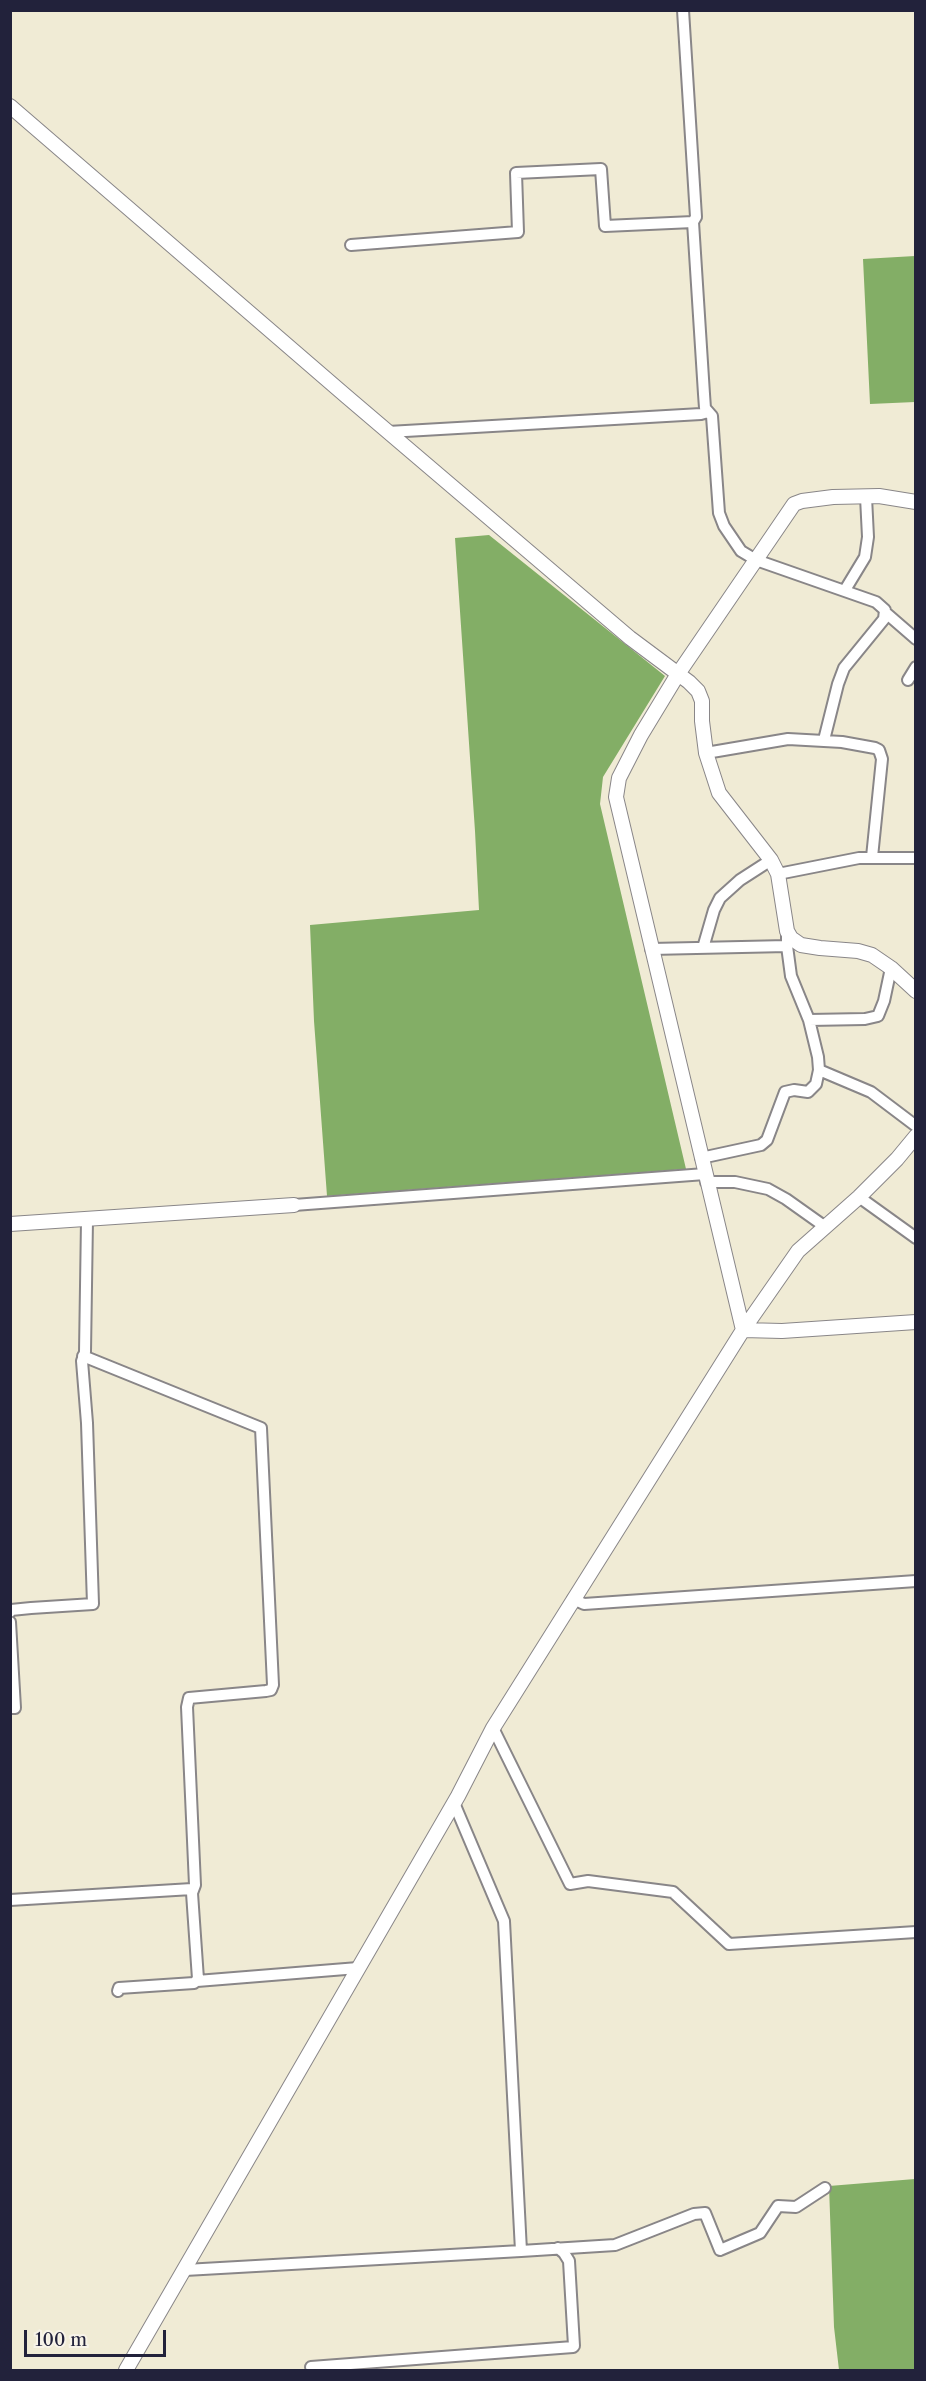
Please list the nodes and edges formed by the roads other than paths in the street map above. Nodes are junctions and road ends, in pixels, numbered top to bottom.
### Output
1 (683, 10) edge
2 (10, 106) edge
3 (693, 222) junction
4 (351, 245) dead end
5 (708, 412) junction
6 (388, 432) junction
7 (866, 497) junction
8 (915, 502) edge
9 (756, 560) junction
10 (845, 590) junction
11 (885, 613) junction
12 (915, 639) edge
13 (915, 666) edge
14 (678, 674) junction
15 (908, 680) dead end
16 (825, 740) junction
17 (706, 753) junction
18 (872, 857) junction
19 (915, 858) edge
20 (771, 860) junction
21 (778, 873) junction
22 (787, 931) junction
23 (787, 946) junction
24 (704, 948) junction
25 (651, 949) junction
26 (891, 968) junction
27 (915, 991) edge
28 (809, 1020) junction
29 (819, 1070) junction
30 (915, 1126) edge
31 (915, 1136) edge
32 (701, 1158) junction
33 (706, 1178) junction
34 (859, 1197) junction
35 (294, 1205) joint
36 (87, 1220) junction
37 (10, 1224) edge
38 (824, 1226) junction
39 (915, 1238) edge
40 (915, 1322) edge
41 (743, 1330) junction
42 (83, 1356) junction
43 (915, 1581) edge
44 (573, 1599) junction
45 (10, 1612) edge
46 (10, 1622) edge
47 (10, 1708) edge
48 (493, 1728) junction
49 (454, 1803) junction
50 (192, 1889) junction
51 (10, 1900) edge
52 (915, 1932) edge
53 (358, 1968) junction
54 (197, 1981) junction
55 (118, 1991) dead end
56 (825, 2188) dead end
57 (558, 2248) junction
58 (521, 2251) junction
59 (185, 2270) junction
60 (311, 2367) dead end
61 (126, 2370) edge

1 - 3 street
2 - 6 street
3 - 4 street
3 - 5 street
5 - 6 street
5 - 9 street
6 - 14 street
7 - 8 street
7 - 9 street
7 - 10 street
9 - 10 street
9 - 14 street
10 - 11 street
11 - 12 street
11 - 16 street
13 - 15 street
14 - 17 street
14 - 25 street
16 - 17 street
16 - 18 street
17 - 20 street
18 - 19 street
18 - 21 street
20 - 21 street
20 - 24 street
21 - 22 street
22 - 23 street
22 - 26 street
23 - 24 street
23 - 28 street
24 - 25 street
25 - 32 street
26 - 27 street
26 - 28 street
28 - 29 street
29 - 30 street
29 - 32 street
31 - 34 street
32 - 33 street
33 - 35 street
33 - 38 street
33 - 41 street
34 - 38 street
34 - 39 street
35 - 36 street
36 - 37 street
36 - 42 street
38 - 41 street
40 - 41 street
41 - 44 street
42 - 45 street
42 - 50 street
43 - 44 street
44 - 48 street
46 - 47 street
48 - 49 street
48 - 52 street
49 - 53 street
49 - 58 street
50 - 51 street
50 - 54 street
53 - 54 street
53 - 59 street
54 - 55 street
56 - 57 street
57 - 58 street
57 - 60 street
58 - 59 street
59 - 61 street

